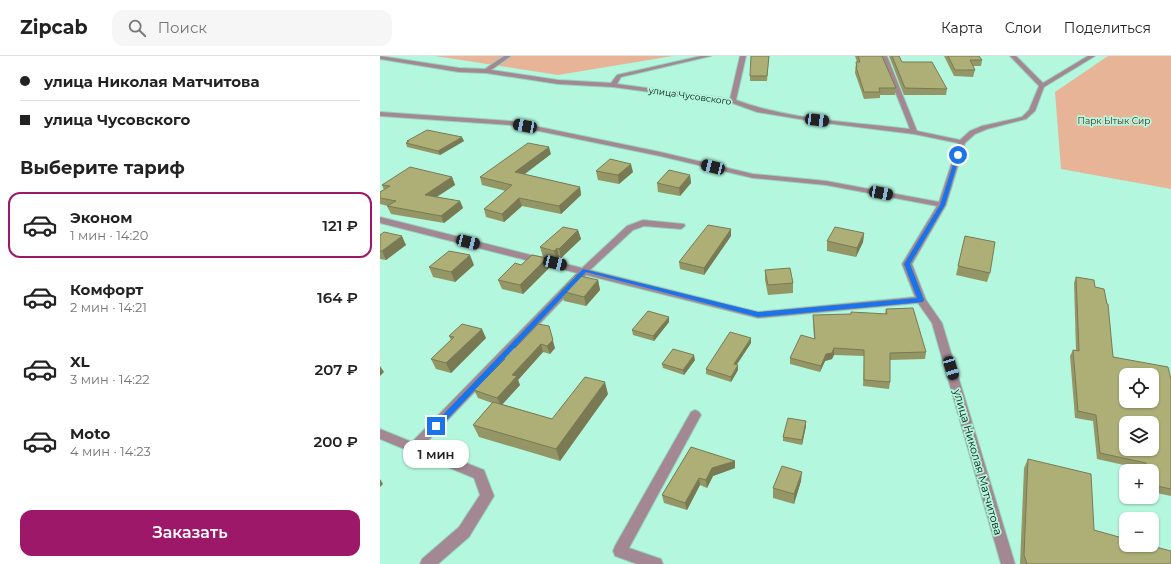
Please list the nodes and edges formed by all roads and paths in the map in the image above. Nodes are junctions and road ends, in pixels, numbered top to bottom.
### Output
1 (508, 56) edge
2 (708, 56) edge
3 (743, 56) edge
4 (884, 56) edge
5 (1014, 56) edge
6 (1092, 56) edge
7 (380, 57) edge
8 (486, 71) junction
9 (613, 85) junction
10 (1042, 86) junction
11 (733, 101) junction
12 (380, 114) edge
13 (914, 132) junction
14 (962, 142) junction
15 (942, 205) junction
16 (380, 220) edge
17 (681, 226) dead end
18 (585, 270) junction
19 (921, 300) junction
20 (695, 415) dead end
21 (380, 434) edge
22 (414, 448) junction
23 (427, 564) edge
24 (656, 564) edge
25 (1008, 564) edge

1 - 8 street
2 - 9 street
3 - 11 street
4 - 13 street
5 - 10 street
6 - 10 street
7 - 8 street, улица Чусовского
8 - 9 street, улица Чусовского
9 - 11 street, улица Чусовского
10 - 14 street
11 - 13 street, улица Чусовского
12 - 15 street
13 - 14 street, улица Чусовского
14 - 15 street, улица Николая Матчитова
15 - 19 street, улица Николая Матчитова
16 - 18 street
17 - 18 street
18 - 19 street
18 - 22 street
19 - 25 street, улица Николая Матчитова
20 - 24 street
21 - 22 street
22 - 23 street

